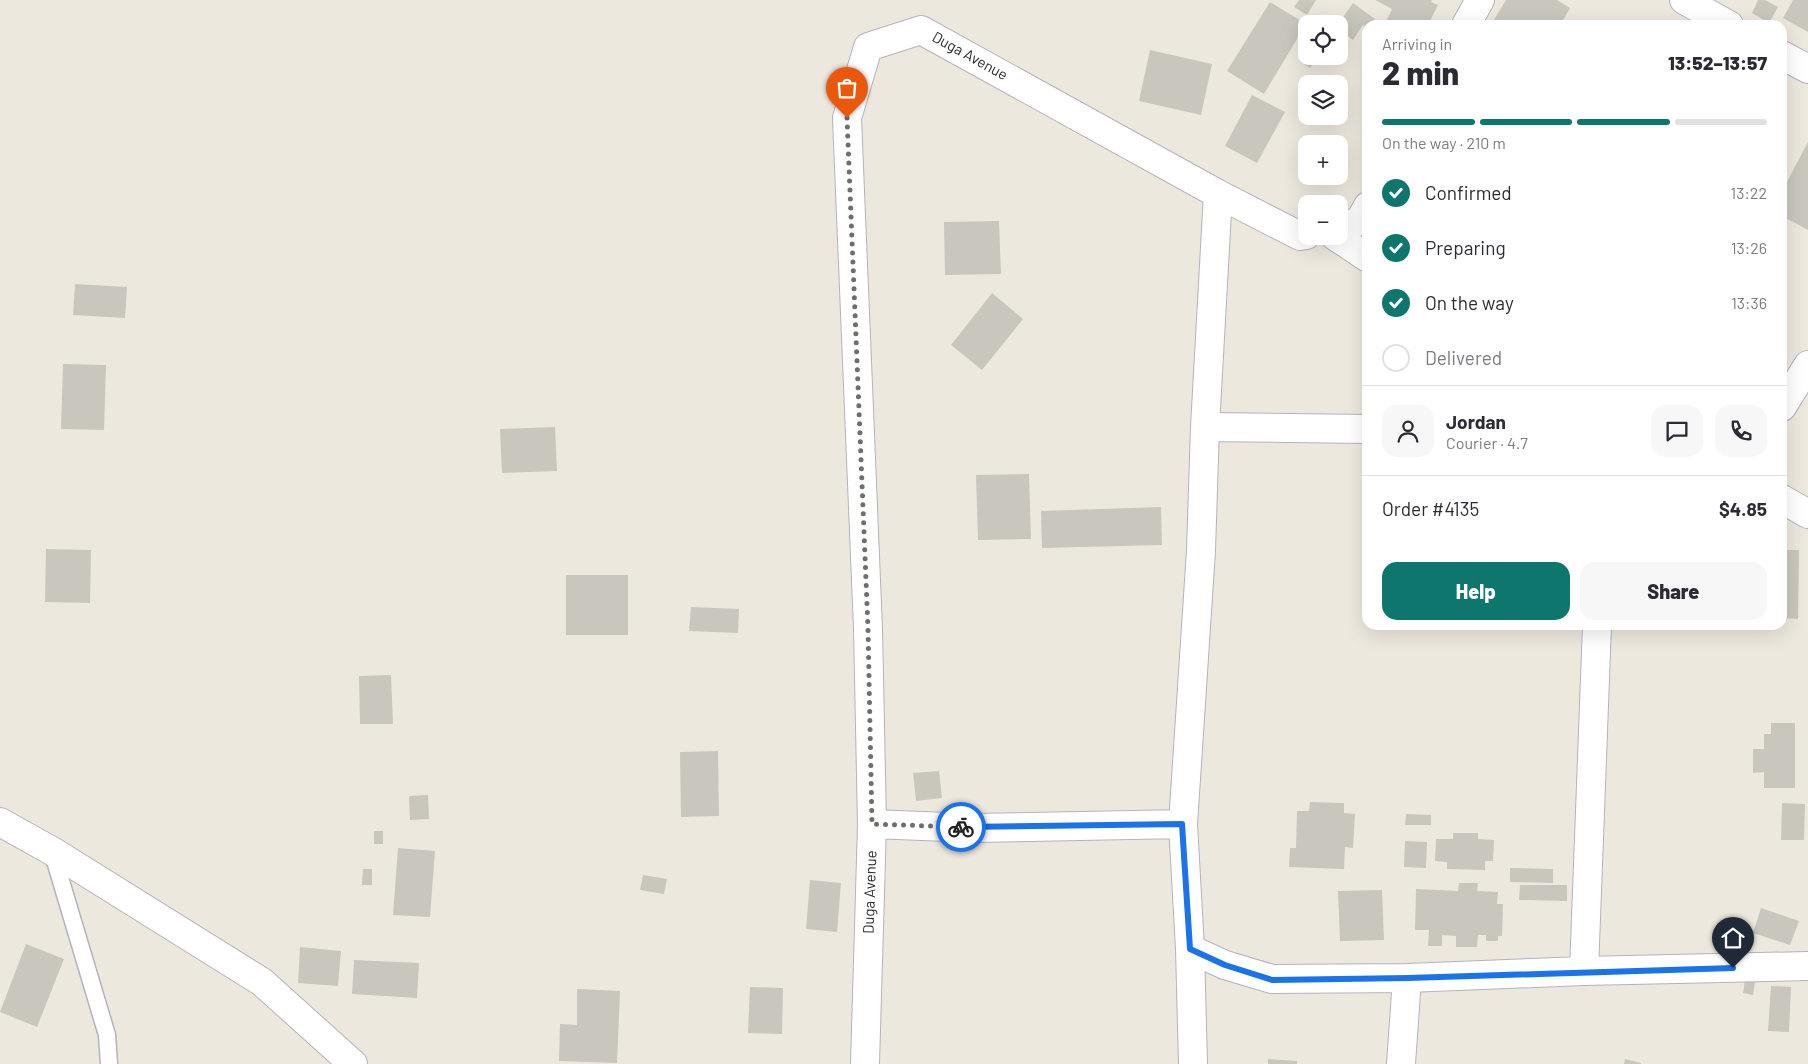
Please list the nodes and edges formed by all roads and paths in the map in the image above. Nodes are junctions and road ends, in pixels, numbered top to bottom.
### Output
1 (1480, 0) edge
2 (1684, 0) edge
3 (1469, 20) edge
4 (1720, 20) edge
5 (1787, 58) edge
6 (1808, 69) edge
7 (1218, 194) junction
8 (1362, 216) edge
9 (1348, 226) edge
10 (1298, 235) edge
11 (1348, 245) edge
12 (1362, 254) edge
13 (1808, 365) edge
14 (1787, 399) edge
15 (1205, 427) junction
16 (1362, 429) edge
17 (1787, 502) edge
18 (1808, 514) edge
19 (1597, 630) edge
20 (0, 822) edge
21 (872, 824) junction
22 (1182, 824) junction
23 (52, 851) junction
24 (1190, 949) junction
25 (1808, 966) edge
26 (1584, 971) junction
27 (1408, 978) junction
28 (109, 1064) edge
29 (353, 1064) edge
30 (865, 1064) edge
31 (1193, 1064) edge
32 (1401, 1064) edge

1 - 3 street
2 - 4 street
5 - 6 street
7 - 10 street, Duga Avenue
7 - 15 street
7 - 21 street, Duga Avenue
8 - 9 street
11 - 12 street
13 - 14 street
15 - 16 street
15 - 22 street
17 - 18 street
19 - 26 street
20 - 23 street
21 - 22 street
21 - 30 street, Duga Avenue
22 - 24 street
23 - 28 lane
23 - 29 street
24 - 27 street
24 - 31 street
25 - 26 street
26 - 27 street
27 - 32 street

